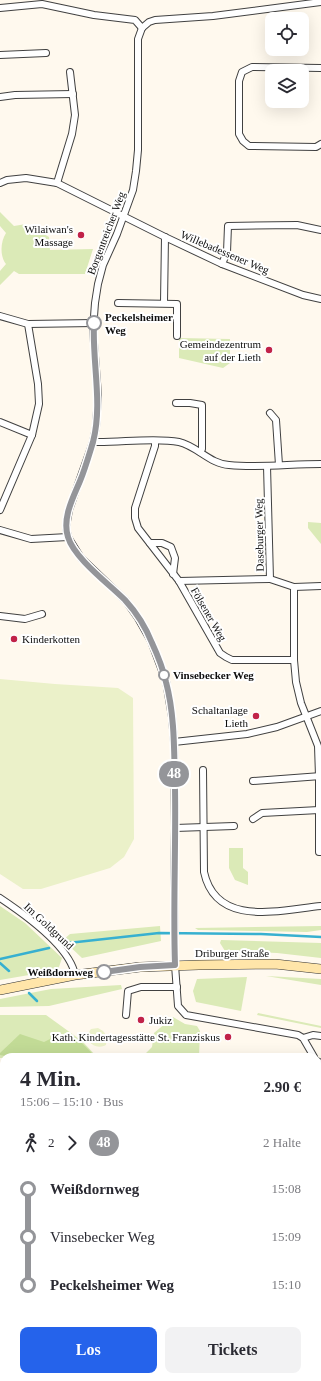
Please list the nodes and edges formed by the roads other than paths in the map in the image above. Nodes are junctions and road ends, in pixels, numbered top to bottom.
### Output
1 (280, 0) edge
2 (42, 2) edge
3 (321, 2) edge
4 (0, 8) edge
5 (281, 8) junction
6 (142, 28) junction
7 (46, 53) dead end
8 (0, 55) edge
9 (321, 68) edge
10 (70, 72) dead end
11 (73, 94) junction
12 (0, 98) edge
13 (321, 144) edge
14 (0, 183) edge
15 (57, 184) junction
16 (124, 216) junction
17 (321, 230) edge
18 (165, 238) junction
19 (222, 264) junction
20 (321, 299) edge
21 (118, 303) dead end
22 (164, 303) junction
23 (0, 316) edge
24 (94, 323) junction
25 (28, 324) junction
26 (177, 336) dead end
27 (176, 403) dead end
28 (270, 413) dead end
29 (0, 422) edge
30 (32, 434) junction
31 (155, 441) junction
32 (93, 442) junction
33 (200, 452) junction
34 (321, 464) edge
35 (279, 465) junction
36 (268, 466) junction
37 (0, 510) edge
38 (0, 530) edge
39 (68, 538) junction
40 (150, 543) junction
41 (174, 574) junction
42 (270, 579) junction
43 (179, 581) junction
44 (321, 586) edge
45 (294, 587) junction
46 (42, 614) dead end
47 (0, 616) edge
48 (294, 660) junction
49 (321, 711) edge
50 (305, 717) junction
51 (174, 742) junction
52 (203, 770) dead end
53 (320, 776) edge
54 (253, 781) dead end
55 (319, 810) junction
56 (253, 819) dead end
57 (204, 826) junction
58 (234, 826) dead end
59 (176, 828) junction
60 (320, 852) edge
61 (0, 898) edge
62 (321, 906) edge
63 (175, 965) junction
64 (321, 969) edge
65 (75, 975) junction
66 (177, 987) junction
67 (0, 990) edge
68 (126, 1015) dead end
69 (321, 1036) edge
70 (303, 1038) junction
71 (312, 1053) edge

1 - 5 street
2 - 4 street
2 - 6 street
3 - 5 street
5 - 6 street
6 - 16 street, Borgentreicher Weg
7 - 8 street
9 - 13 street
10 - 11 street
11 - 12 street
11 - 15 street
14 - 15 street, Willebadessener Weg
15 - 16 street, Willebadessener Weg
16 - 18 street, Willebadessener Weg
16 - 24 street, Borgentreicher Weg
17 - 19 street
18 - 19 street, Willebadessener Weg
18 - 22 street
19 - 20 street, Willebadessener Weg
21 - 22 street
22 - 26 street
23 - 25 street
24 - 25 street
24 - 32 street, Borgentreicher Weg
25 - 30 street
27 - 33 street
28 - 35 street
29 - 30 street
30 - 37 street
31 - 32 street
31 - 33 street
31 - 40 street, Fölsener Weg
32 - 39 street, Borgentreicher Weg
33 - 36 street
34 - 35 street
35 - 36 street
36 - 42 street, Daseburger Weg
38 - 39 street
39 - 51 street
40 - 41 street, Fölsener Weg
40 - 41 street
41 - 43 street, Fölsener Weg
42 - 43 street, Fölsener Weg
42 - 45 street, Daseburger Weg
43 - 48 street, Fölsener Weg
44 - 45 street, Daseburger Weg
45 - 48 street
46 - 47 street
48 - 50 street
49 - 50 street
50 - 51 street
50 - 53 street
51 - 59 street
52 - 57 street
53 - 54 street
53 - 55 street
55 - 56 street
55 - 60 street
57 - 58 street
57 - 59 street
57 - 62 street
59 - 63 street
61 - 65 street, Im Goldgrund
63 - 64 main road, Driburger Straße
63 - 65 main road, Driburger Straße
63 - 66 street
65 - 67 main road, Driburger Straße
66 - 68 street
66 - 70 street
69 - 70 street
70 - 71 street

